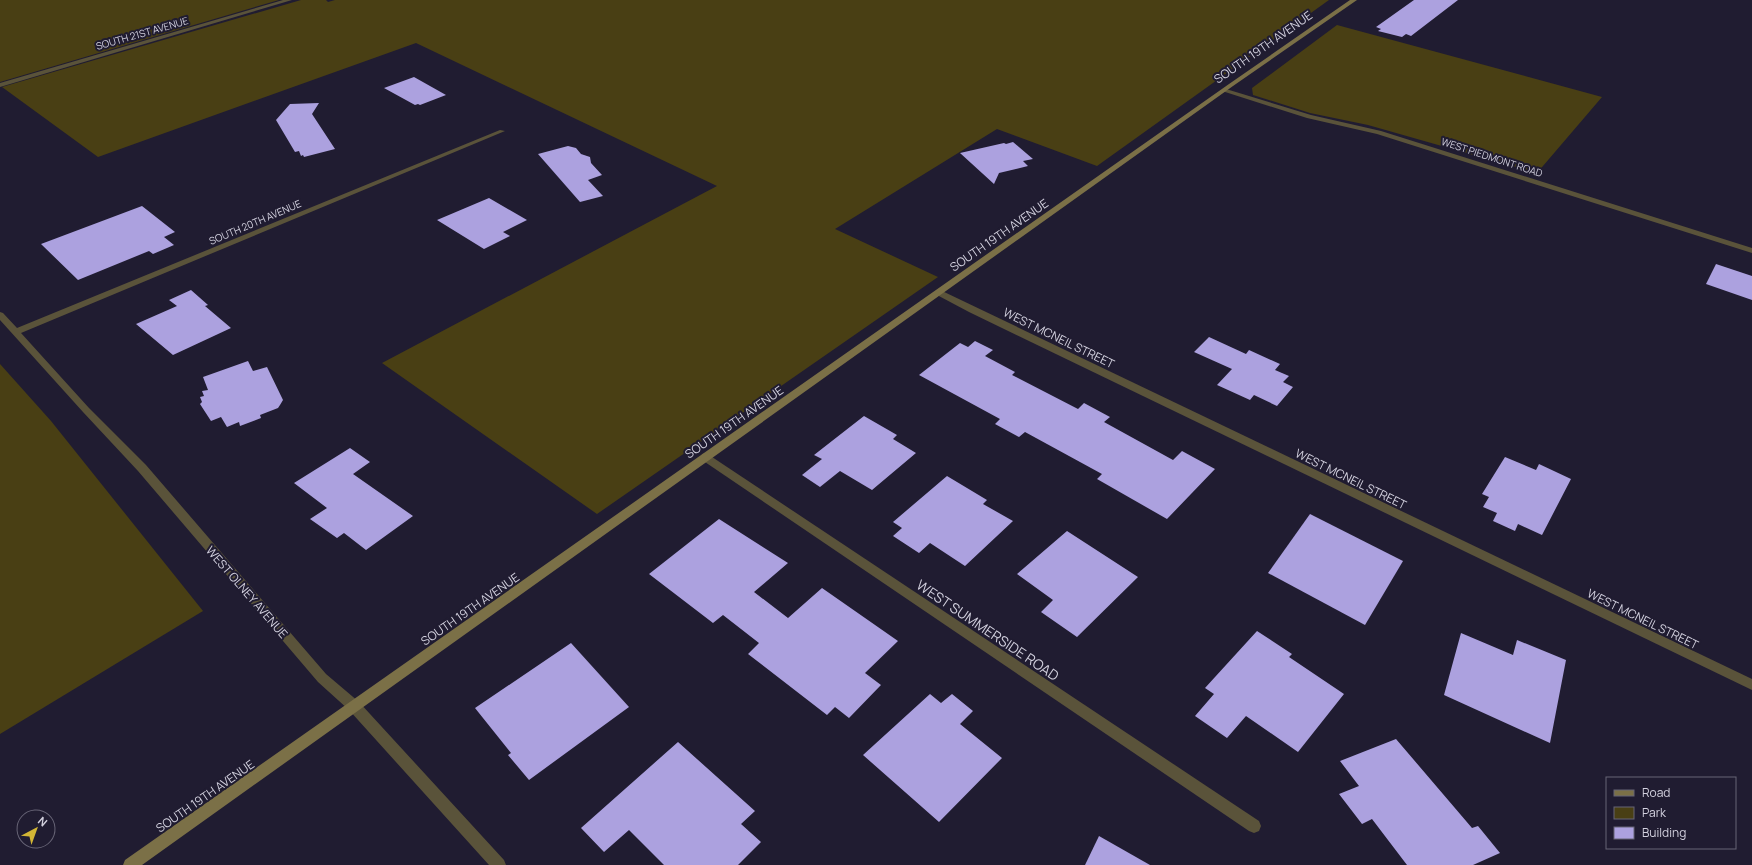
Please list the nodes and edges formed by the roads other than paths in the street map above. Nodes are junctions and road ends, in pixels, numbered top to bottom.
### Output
1 (290, 0) edge
2 (1354, 0) edge
3 (0, 85) edge
4 (1224, 90) junction
5 (502, 131) dead end
6 (1752, 251) edge
7 (940, 293) junction
8 (0, 315) edge
9 (15, 332) junction
10 (706, 457) junction
11 (1752, 685) edge
12 (354, 706) junction
13 (1254, 826) dead end
14 (130, 865) edge
15 (499, 865) edge

1 - 3 street, SOUTH 21ST AVENUE
2 - 4 street, SOUTH 19TH AVENUE
4 - 6 street, WEST PIEDMONT ROAD
4 - 7 street, SOUTH 19TH AVENUE
5 - 9 street, SOUTH 20TH AVENUE
7 - 10 street, SOUTH 19TH AVENUE
7 - 11 street, WEST MCNEIL STREET
8 - 9 street, WEST OLNEY AVENUE
9 - 12 street, WEST OLNEY AVENUE
10 - 12 street, SOUTH 19TH AVENUE
10 - 13 street, WEST SUMMERSIDE ROAD
12 - 14 street, SOUTH 19TH AVENUE
12 - 15 street, WEST OLNEY AVENUE

